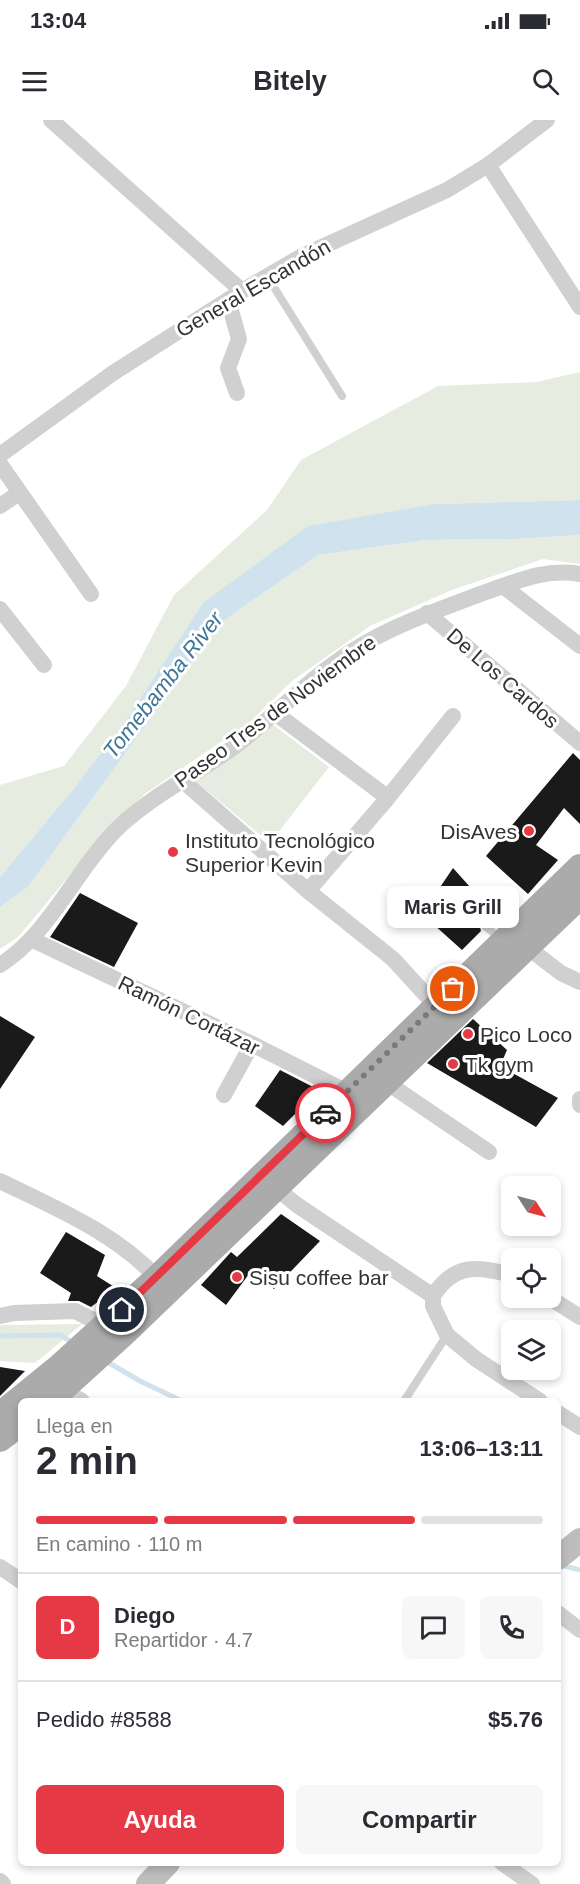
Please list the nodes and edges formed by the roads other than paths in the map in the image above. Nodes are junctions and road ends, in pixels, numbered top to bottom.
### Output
1 (547, 120) edge
2 (60, 123) edge
3 (488, 165) junction
4 (267, 276) junction
5 (242, 291) junction
6 (228, 300) junction
7 (580, 307) edge
8 (237, 393) dead end
9 (342, 396) dead end
10 (0, 455) edge
11 (0, 464) edge
12 (19, 493) junction
13 (0, 506) edge
14 (580, 574) edge
15 (503, 586) junction
16 (91, 594) dead end
17 (0, 609) edge
18 (427, 613) junction
19 (580, 646) edge
20 (44, 665) dead end
21 (275, 713) junction
22 (453, 716) dead end
23 (580, 744) edge
24 (182, 780) junction
25 (386, 800) junction
26 (580, 867) edge
27 (308, 891) junction
28 (580, 896) edge
29 (505, 938) junction
30 (31, 939) junction
31 (0, 964) edge
32 (580, 982) edge
33 (436, 1006) junction
34 (252, 1044) junction
35 (386, 1082) junction
36 (346, 1092) junction
37 (224, 1095) dead end
38 (580, 1099) edge
39 (580, 1105) edge
40 (489, 1152) dead end
41 (0, 1181) edge
42 (276, 1188) junction
43 (501, 1273) edge
44 (157, 1278) junction
45 (433, 1296) junction
46 (561, 1305) edge
47 (0, 1316) edge
48 (580, 1317) edge
49 (114, 1330) junction
50 (447, 1335) junction
51 (65, 1388) edge
52 (41, 1398) edge
53 (406, 1398) edge
54 (535, 1398) edge
55 (18, 1408) edge
56 (0, 1415) edge
57 (561, 1415) edge
58 (18, 1425) edge
59 (580, 1427) edge
60 (0, 1439) edge
61 (0, 1567) edge
62 (18, 1579) edge
63 (561, 1614) edge
64 (580, 1630) edge
65 (165, 1866) edge
66 (506, 1866) edge
67 (148, 1884) edge
68 (532, 1884) edge

1 - 3 street, General Escandón
2 - 5 street
3 - 4 street, General Escandón
3 - 7 street
4 - 5 street, General Escandón
4 - 9 lane
5 - 6 street, General Escandón
6 - 8 street
6 - 10 street, General Escandón
11 - 12 street
12 - 13 street
12 - 16 street
14 - 15 street, Paseo Tres de Noviembre
15 - 18 street, Paseo Tres de Noviembre
15 - 19 street
17 - 20 street
18 - 21 street, Paseo Tres de Noviembre
18 - 23 street, De Los Cardos
21 - 24 street, Paseo Tres de Noviembre
21 - 25 street
22 - 25 street
24 - 27 street
24 - 30 street, Paseo Tres de Noviembre
25 - 27 street
26 - 29 main road
27 - 33 street
28 - 29 main road
29 - 32 street
29 - 33 main road
29 - 35 main road
30 - 31 street, Paseo Tres de Noviembre
30 - 34 street, Ramón Cortázar
33 - 36 main road
34 - 36 street, Ramón Cortázar
34 - 37 street
35 - 40 street
35 - 42 main road
36 - 44 main road
38 - 39 street
41 - 44 street
42 - 45 street
42 - 49 main road
43 - 45 street
44 - 49 main road
45 - 50 street
46 - 48 street
47 - 49 street
49 - 51 main road
50 - 53 lane
50 - 54 street
51 - 52 main road
55 - 56 main road
57 - 59 street
58 - 60 main road
61 - 62 street
63 - 64 street
65 - 67 street
66 - 68 street

